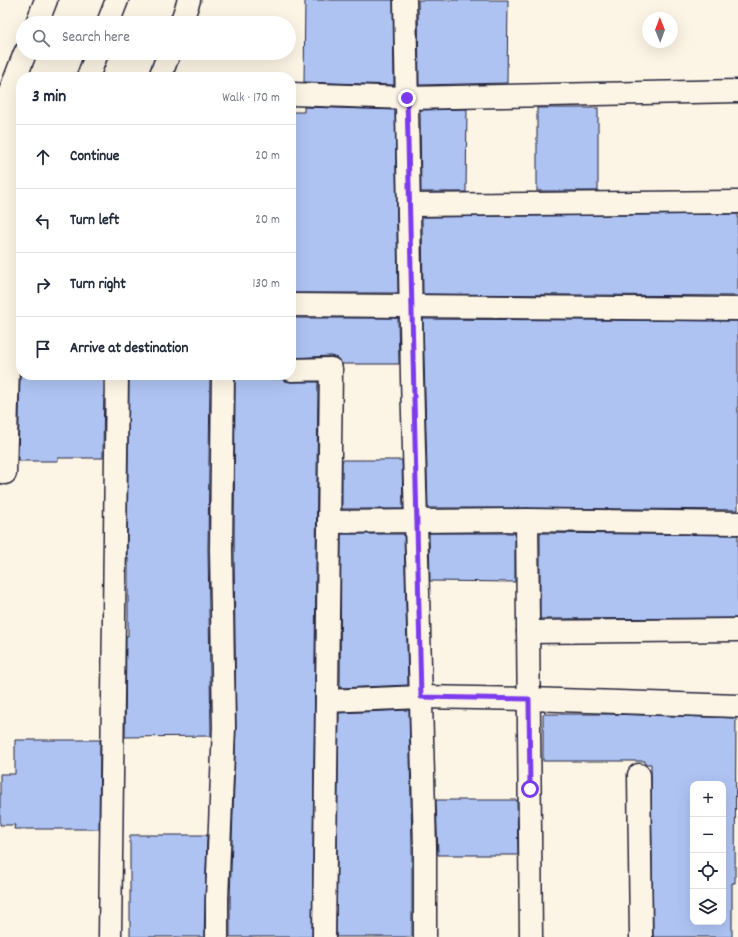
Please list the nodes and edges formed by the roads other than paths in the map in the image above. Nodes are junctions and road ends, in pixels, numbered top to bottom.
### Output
1 (46, 0) edge
2 (117, 0) edge
3 (189, 0) edge
4 (405, 0) edge
5 (40, 16) edge
6 (111, 16) edge
7 (183, 16) edge
8 (22, 60) edge
9 (94, 60) edge
10 (166, 60) edge
11 (18, 72) edge
12 (90, 72) edge
13 (162, 72) edge
14 (16, 76) edge
15 (738, 91) edge
16 (296, 94) edge
17 (407, 98) junction
18 (738, 202) edge
19 (409, 205) junction
20 (296, 305) edge
21 (411, 307) junction
22 (738, 309) edge
23 (10, 367) edge
24 (296, 370) edge
25 (117, 380) edge
26 (223, 380) edge
27 (5, 473) dead end
28 (416, 520) junction
29 (527, 520) junction
30 (329, 522) junction
31 (738, 523) edge
32 (738, 630) edge
33 (528, 632) junction
34 (421, 697) junction
35 (529, 699) junction
36 (327, 701) junction
37 (738, 706) edge
38 (639, 775) dead end
39 (110, 937) edge
40 (217, 937) edge
41 (324, 937) edge
42 (425, 937) edge
43 (531, 937) edge
44 (640, 937) edge

1 - 5 street
2 - 6 street
3 - 7 street
4 - 17 street
8 - 11 street
9 - 12 street
10 - 13 street
14 - 23 street
15 - 17 street
16 - 17 street
17 - 19 street
18 - 19 street
19 - 21 street
20 - 21 street
21 - 22 street
21 - 28 street
23 - 27 street
24 - 30 street
25 - 39 street
26 - 40 street
28 - 29 street
28 - 30 street
28 - 34 street
29 - 31 street
29 - 33 street
30 - 36 street
32 - 33 street
33 - 35 street
34 - 35 street
34 - 36 street
34 - 42 street
35 - 37 street
35 - 43 street
36 - 41 street
38 - 44 street

